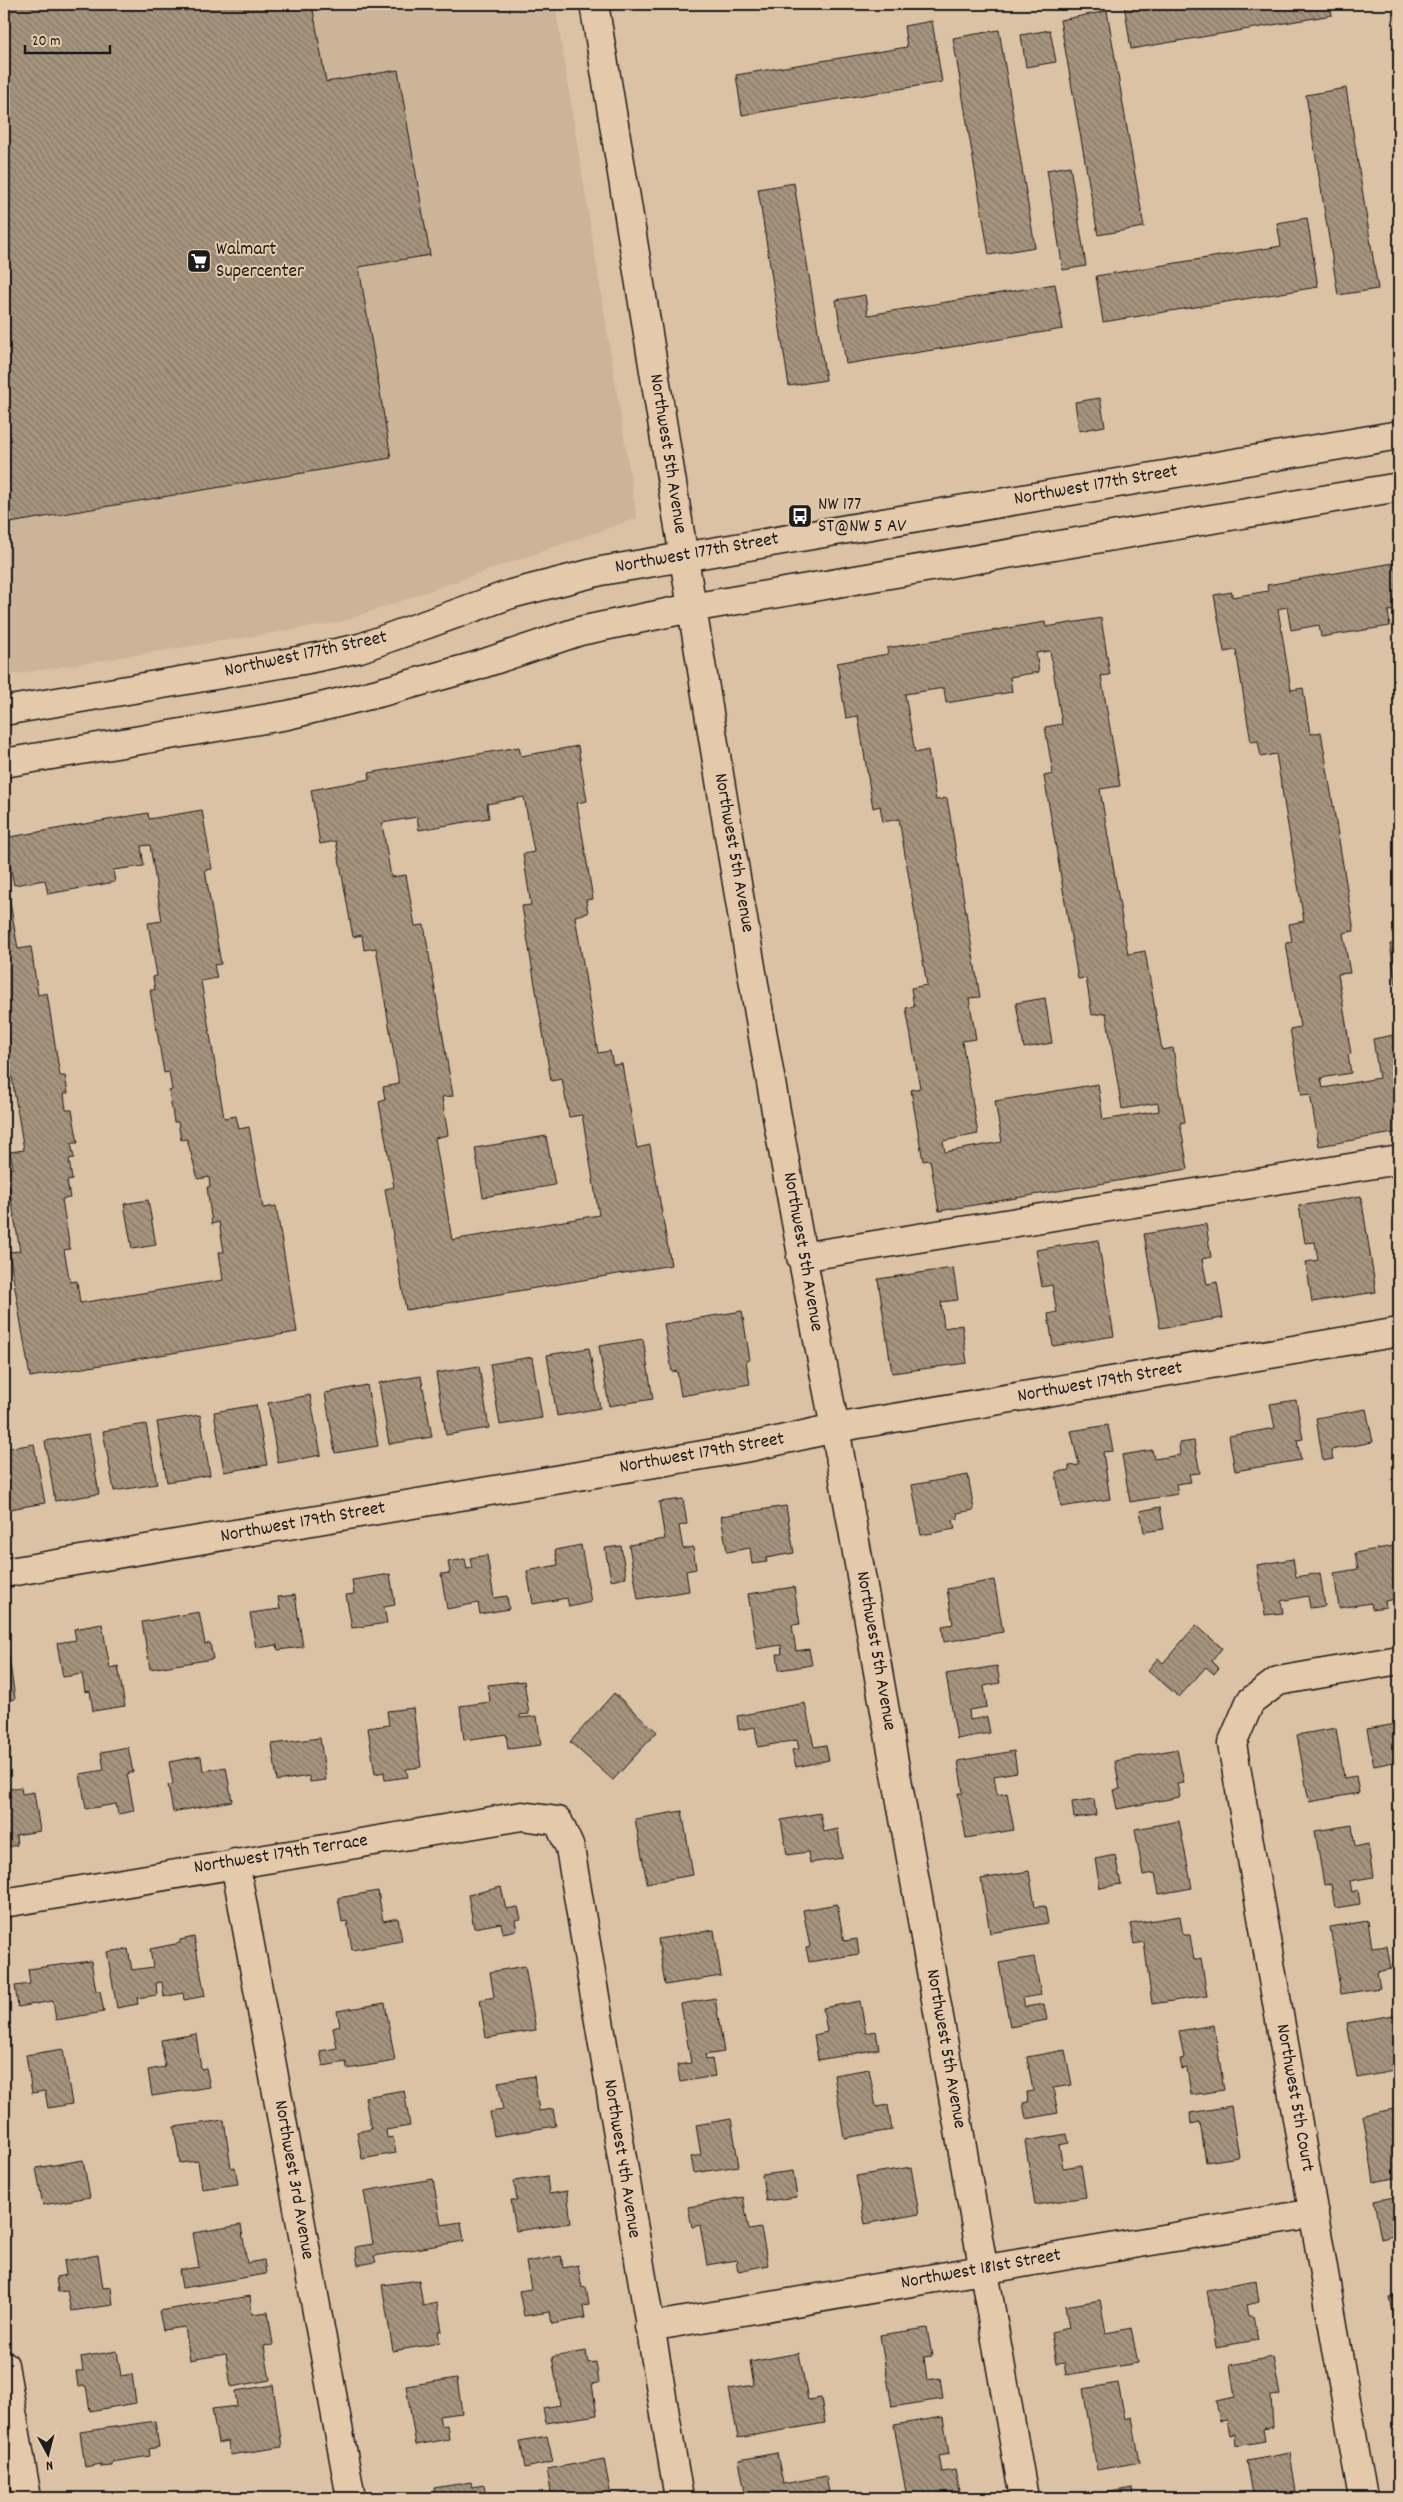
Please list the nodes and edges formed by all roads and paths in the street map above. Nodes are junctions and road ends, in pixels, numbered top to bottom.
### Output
1 (594, 4) edge
2 (1399, 435) edge
3 (1399, 487) edge
4 (683, 556) junction
5 (692, 608) junction
6 (4, 711) edge
7 (4, 763) edge
8 (1399, 1160) edge
9 (801, 1257) junction
10 (1399, 1332) edge
11 (835, 1428) junction
12 (4, 1573) edge
13 (1399, 1660) edge
14 (558, 1821) joint
15 (235, 1863) junction
16 (4, 1903) edge
17 (1314, 2213) junction
18 (985, 2269) junction
19 (649, 2327) junction
20 (4, 2365) edge
21 (27, 2498) edge
22 (351, 2498) edge
23 (679, 2498) edge
24 (1024, 2498) edge
25 (1363, 2498) edge

1 - 4 street, Northwest 5th Avenue
2 - 4 street, Northwest 177th Street
3 - 5 street
4 - 5 street, Northwest 5th Avenue
4 - 6 street, Northwest 177th Street
5 - 7 street
5 - 9 street, Northwest 5th Avenue
8 - 9 street
9 - 11 street, Northwest 5th Avenue
10 - 11 street, Northwest 179th Street
11 - 12 street, Northwest 179th Street
11 - 18 street, Northwest 5th Avenue
13 - 17 street, Northwest 5th Court
14 - 15 street, Northwest 179th Terrace
14 - 19 street, Northwest 4th Avenue
15 - 16 street, Northwest 179th Terrace
15 - 22 street, Northwest 3rd Avenue
17 - 18 street, Northwest 181st Street
17 - 25 street, Northwest 5th Court
18 - 19 street, Northwest 181st Street
18 - 24 street, Northwest 5th Avenue
19 - 23 street, Northwest 4th Avenue
20 - 21 street

